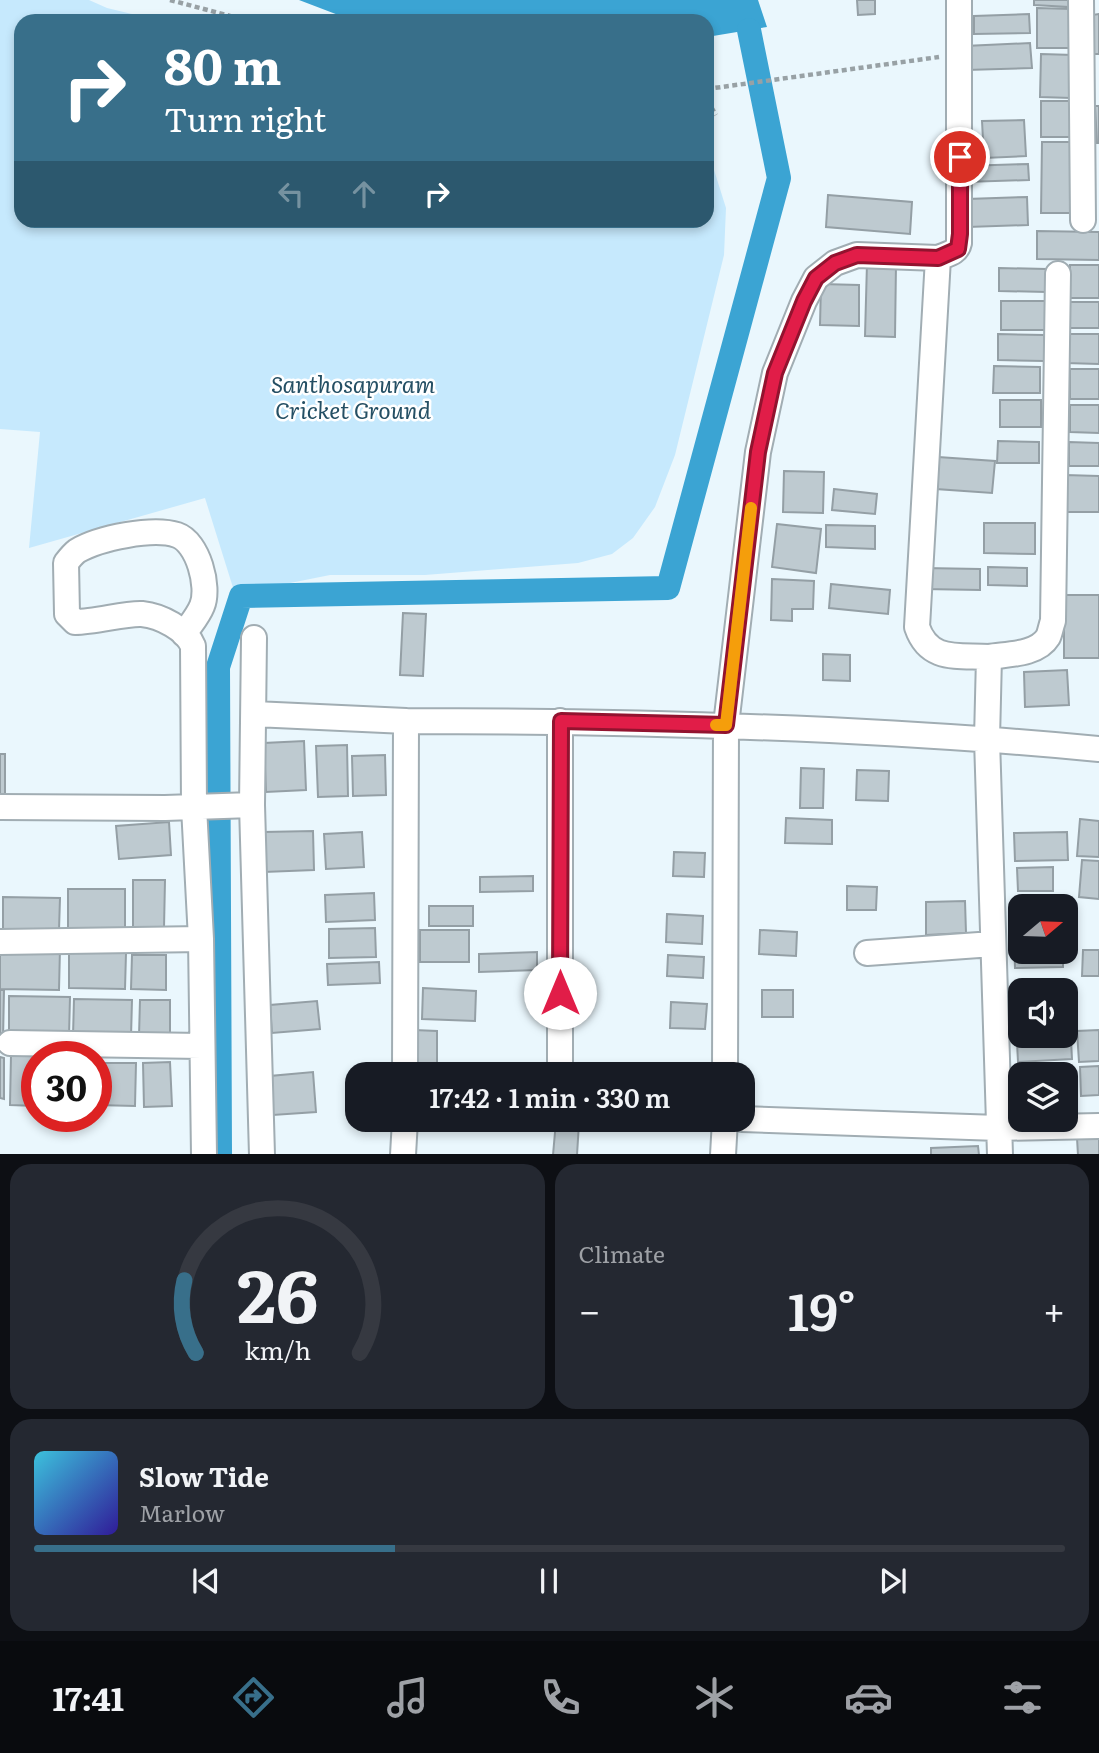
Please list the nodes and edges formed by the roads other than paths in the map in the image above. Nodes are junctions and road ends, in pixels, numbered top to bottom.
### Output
1 (959, 0) edge
2 (1081, 0) edge
3 (1083, 220) dead end
4 (938, 258) junction
5 (1058, 274) dead end
6 (184, 634) junction
7 (254, 638) dead end
8 (989, 657) junction
9 (254, 714) junction
10 (406, 721) junction
11 (561, 721) junction
12 (726, 725) junction
13 (987, 738) junction
14 (1099, 749) edge
15 (249, 805) junction
16 (202, 806) junction
17 (0, 807) edge
18 (201, 939) junction
19 (0, 942) edge
20 (993, 944) junction
21 (867, 953) dead end
22 (10, 1043) dead end
23 (201, 1046) junction
24 (405, 1062) edge
25 (559, 1062) edge
26 (725, 1062) edge
27 (755, 1119) edge
28 (1099, 1126) edge
29 (998, 1128) junction
30 (404, 1132) edge
31 (724, 1132) edge
32 (204, 1154) edge
33 (262, 1154) edge
34 (403, 1154) edge
35 (723, 1154) edge
36 (1000, 1154) edge

1 - 4 street
2 - 3 street
4 - 8 street
4 - 12 street
5 - 8 street
6 - 6 street
6 - 16 street
7 - 9 street
8 - 13 street
9 - 10 street
9 - 15 street
10 - 11 street
10 - 24 street
11 - 12 street
11 - 25 street
12 - 13 street
12 - 26 street
13 - 14 street
13 - 20 street
15 - 16 street
15 - 33 street
16 - 17 street
16 - 18 street
18 - 19 street
18 - 23 street
20 - 21 street
20 - 29 street
22 - 23 street
23 - 32 street
27 - 29 street
28 - 29 street
29 - 36 street
30 - 34 street
31 - 35 street

